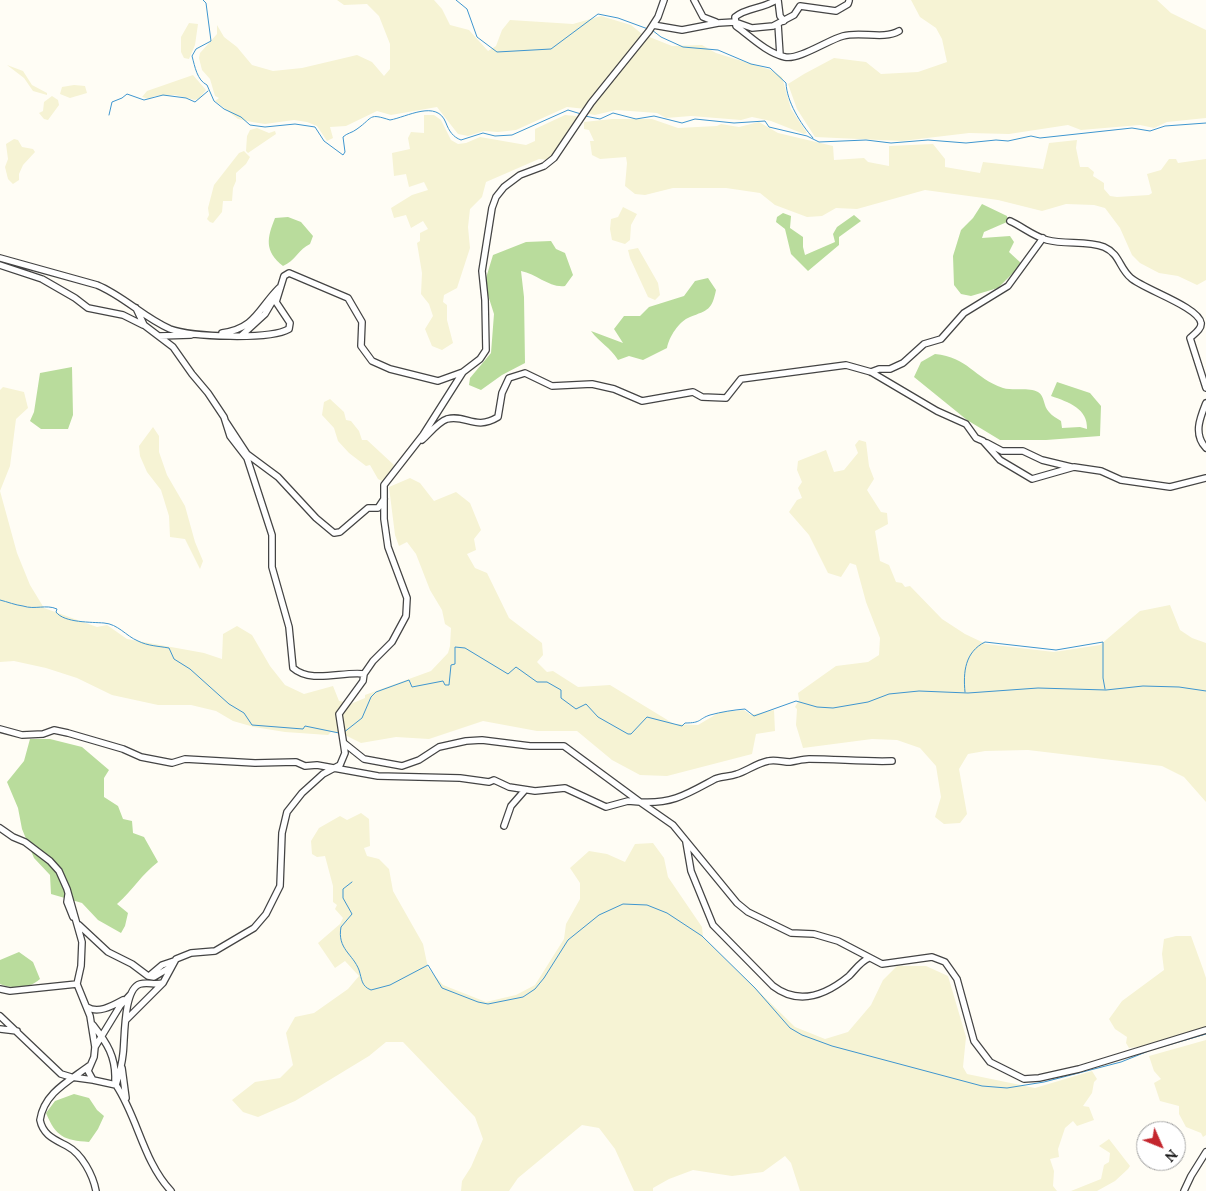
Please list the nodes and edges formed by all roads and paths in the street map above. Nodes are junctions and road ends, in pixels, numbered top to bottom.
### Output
1 (664, 0) edge
2 (694, 0) edge
3 (777, 0) edge
4 (849, 1) edge
5 (735, 22) junction
6 (781, 22) junction
7 (718, 23) junction
8 (651, 28) junction
9 (899, 31) dead end
10 (780, 55) junction
11 (1010, 221) dead end
12 (1043, 238) junction
13 (0, 258) edge
14 (0, 265) edge
15 (278, 290) junction
16 (136, 308) junction
17 (144, 325) junction
18 (201, 334) junction
19 (215, 335) junction
20 (159, 336) junction
21 (240, 336) junction
22 (463, 372) junction
23 (871, 372) junction
24 (1206, 388) edge
25 (1206, 403) edge
26 (226, 422) junction
27 (983, 441) junction
28 (1206, 448) edge
29 (411, 449) junction
30 (1074, 467) junction
31 (1206, 478) edge
32 (385, 497) junction
33 (364, 674) junction
34 (0, 729) edge
35 (343, 742) junction
36 (892, 761) dead end
37 (334, 770) junction
38 (525, 790) junction
39 (640, 802) junction
40 (504, 826) dead end
41 (0, 828) edge
42 (685, 840) junction
43 (77, 923) junction
44 (870, 958) junction
45 (173, 964) junction
46 (148, 976) junction
47 (163, 983) junction
48 (76, 984) junction
49 (139, 984) junction
50 (0, 989) edge
51 (128, 997) junction
52 (86, 1007) junction
53 (0, 1016) edge
54 (125, 1022) junction
55 (92, 1023) junction
56 (0, 1029) edge
57 (1206, 1030) edge
58 (17, 1031) junction
59 (101, 1035) junction
60 (95, 1047) junction
61 (122, 1060) junction
62 (90, 1065) junction
63 (71, 1078) junction
64 (92, 1078) junction
65 (115, 1084) junction
66 (126, 1103) junction
67 (1206, 1152) edge
68 (96, 1191) edge
69 (171, 1191) edge
70 (1184, 1191) edge

1 - 8 street
2 - 7 street
3 - 5 street
3 - 6 street
4 - 6 street
5 - 6 street
5 - 7 street
5 - 10 street
6 - 10 street
7 - 8 street
8 - 22 street
9 - 10 street
11 - 12 street
12 - 23 street
12 - 24 street
13 - 16 street
14 - 17 street
15 - 19 street
15 - 21 street
15 - 21 street
15 - 22 street
16 - 17 street
16 - 18 street
17 - 20 street
18 - 19 street
18 - 20 street
19 - 21 street
20 - 26 street
22 - 29 street
23 - 27 street
23 - 29 street
25 - 28 street
26 - 32 street
26 - 33 street
27 - 30 street
27 - 30 street
29 - 32 street
30 - 31 street
32 - 33 street
33 - 35 street
34 - 37 street
35 - 37 street
35 - 39 street
36 - 39 street
37 - 38 street
37 - 45 street
38 - 39 street
38 - 40 street
39 - 42 street
41 - 43 street
42 - 44 street
42 - 44 street
43 - 46 street
43 - 48 street
44 - 57 street
45 - 46 street
45 - 47 street
46 - 49 street
47 - 49 street
47 - 54 street
48 - 50 street
48 - 52 street
49 - 51 street
51 - 52 street
51 - 54 street
51 - 59 street
52 - 55 street
53 - 58 street
54 - 61 street
55 - 59 street
55 - 60 street
56 - 58 street
58 - 63 street
59 - 60 street
59 - 65 street
60 - 62 street
61 - 65 street
61 - 66 street
62 - 63 street
62 - 64 street
63 - 64 street
63 - 68 street
64 - 65 street
65 - 66 street
66 - 69 street
67 - 70 street

